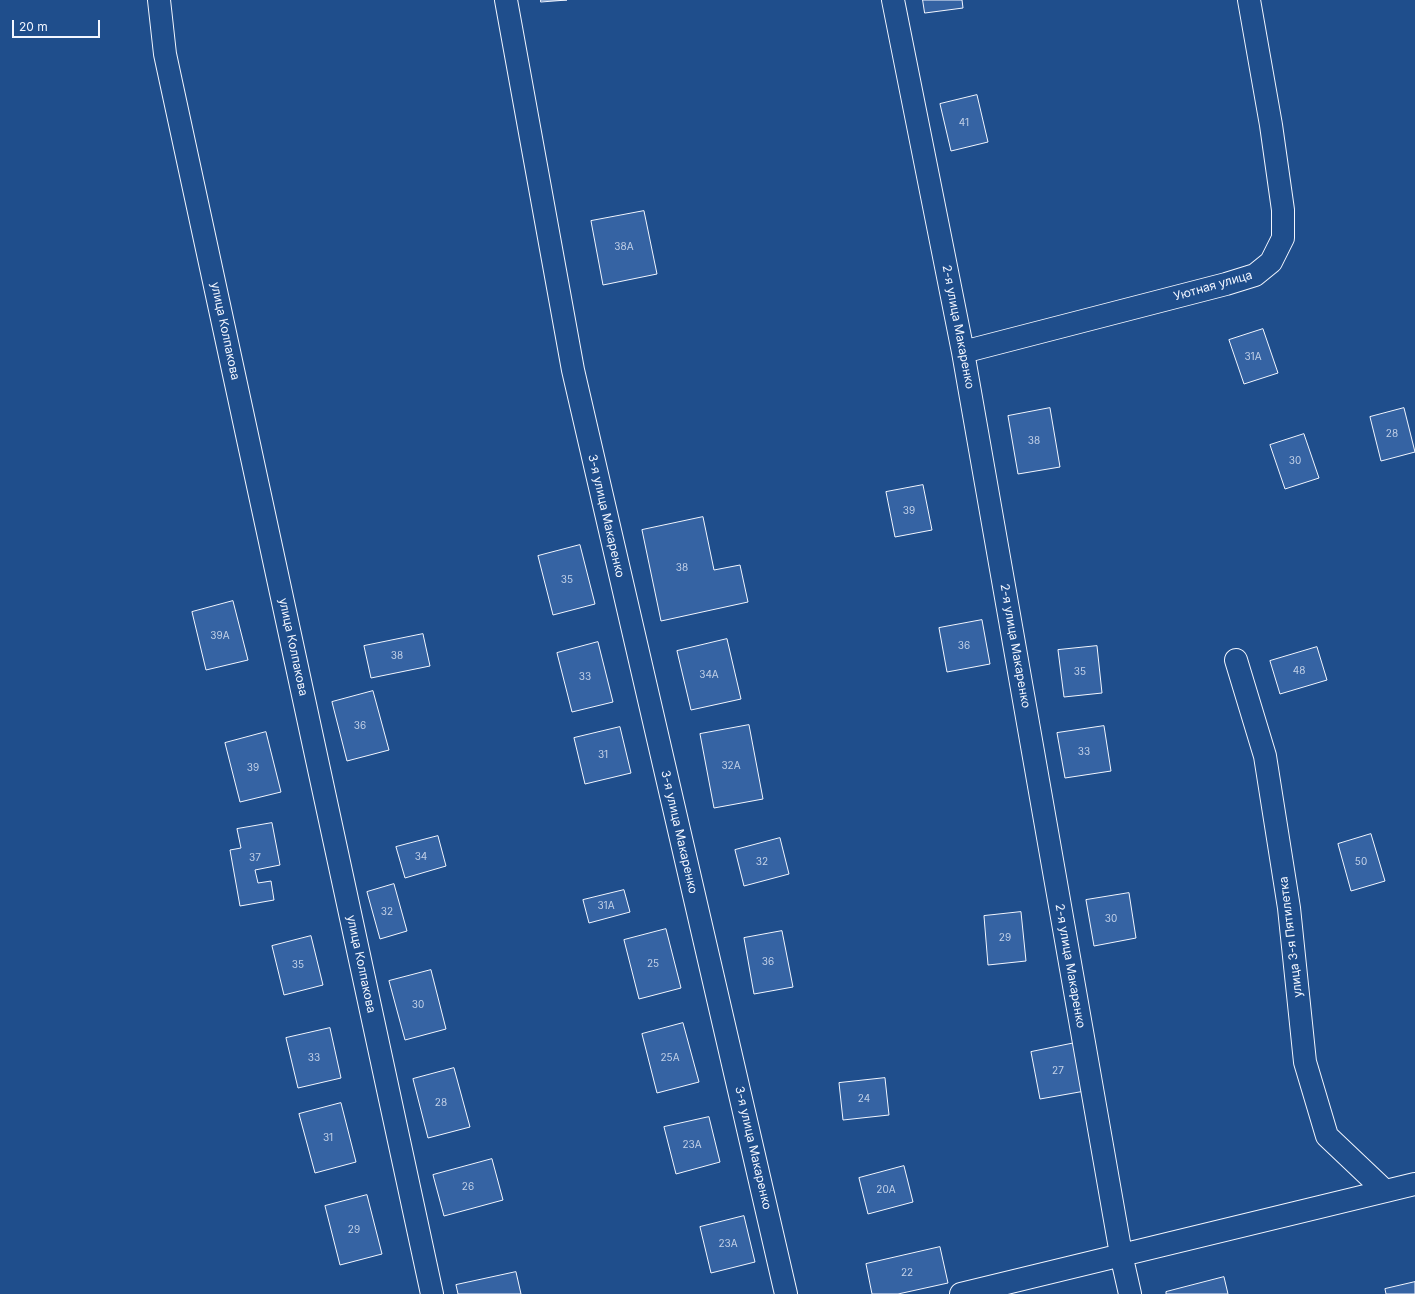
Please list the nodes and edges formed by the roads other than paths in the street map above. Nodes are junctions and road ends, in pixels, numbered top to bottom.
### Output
1 (159, 0) edge
2 (506, 0) edge
3 (893, 0) edge
4 (1249, 0) edge
5 (963, 352) junction
6 (1236, 660) dead end
7 (1415, 1184) edge
8 (1385, 1191) junction
9 (1121, 1254) junction
10 (432, 1294) edge
11 (786, 1294) edge
12 (961, 1294) edge
13 (1130, 1294) edge

1 - 10 street, улица Колпакова
2 - 11 street, 3-я улица Макаренко
3 - 5 street, 2-я улица Макаренко
4 - 5 street, Уютная улица
5 - 9 street, 2-я улица Макаренко
6 - 8 street, улица 3-я Пятилетка
7 - 8 street
8 - 9 street
9 - 12 street
9 - 13 street, 2-я улица Макаренко

